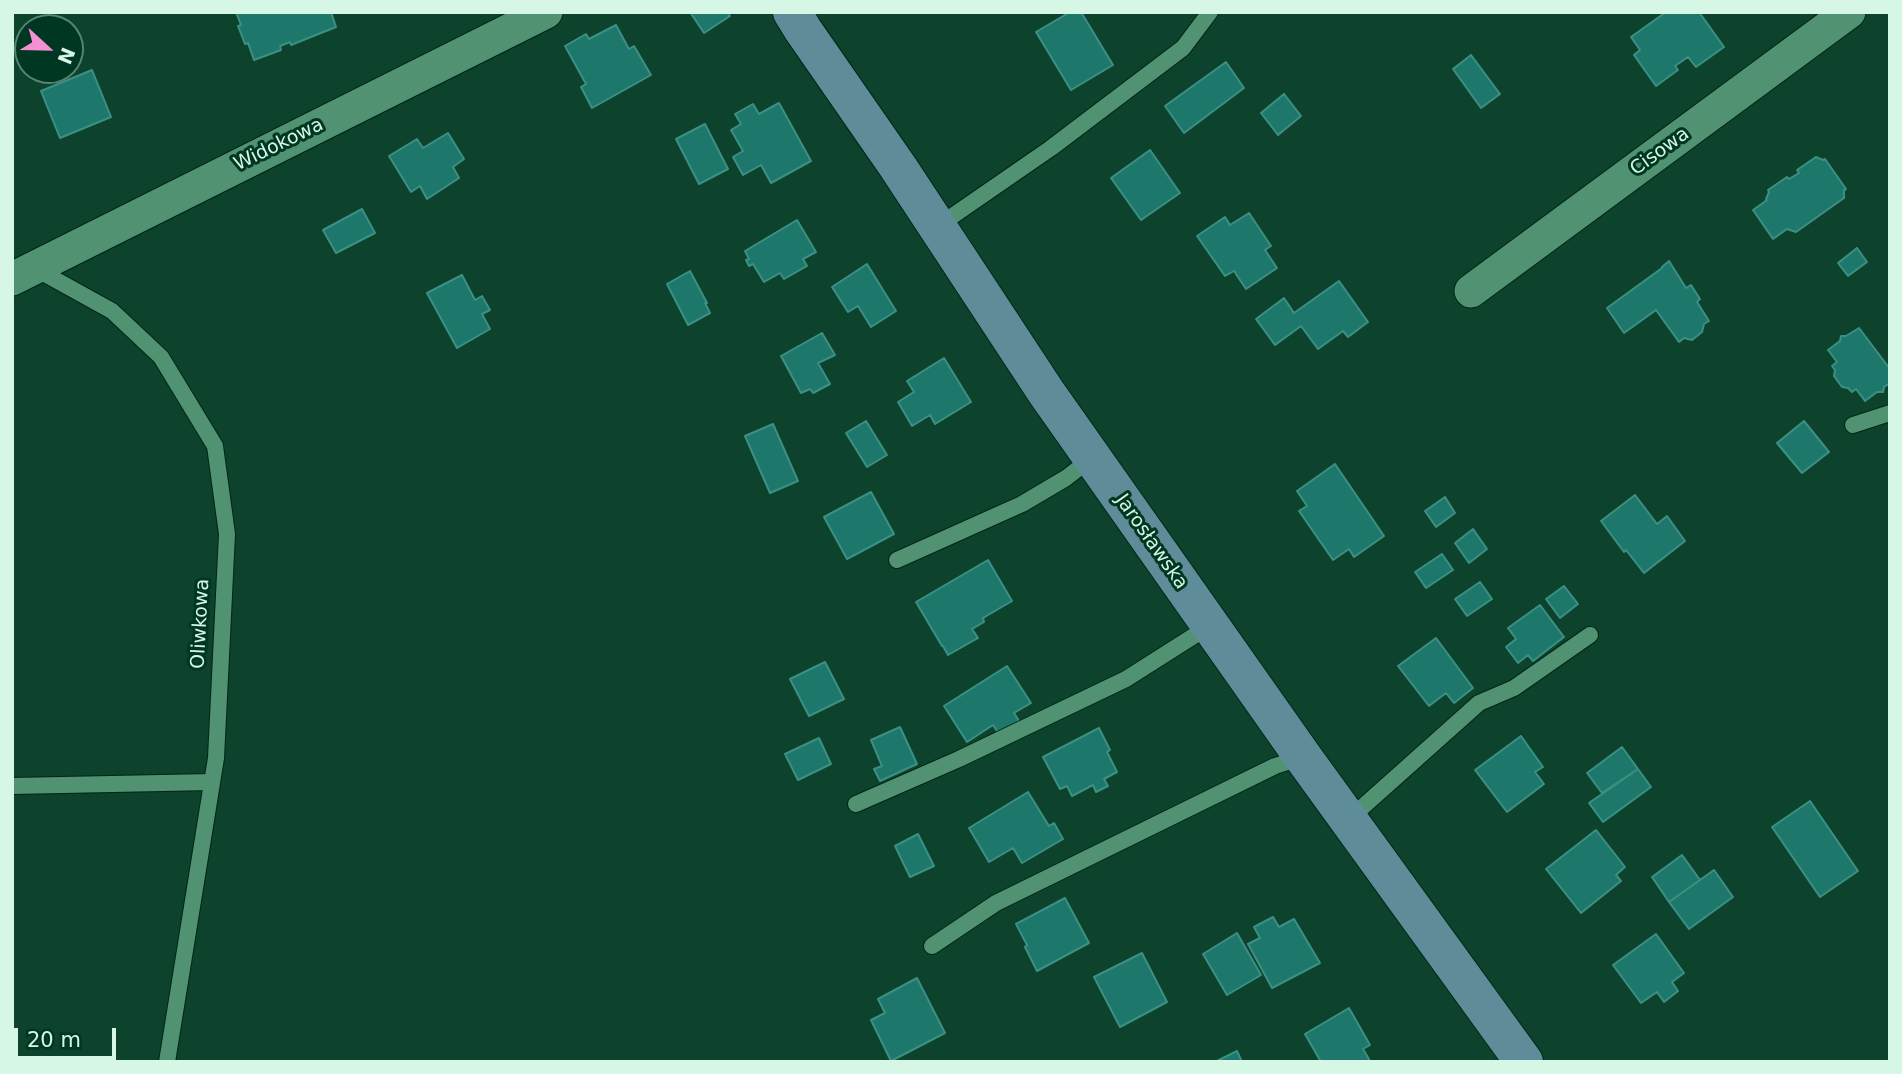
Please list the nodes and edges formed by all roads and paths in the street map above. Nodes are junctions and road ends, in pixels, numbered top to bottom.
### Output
1 (546, 12) edge
2 (792, 12) edge
3 (1210, 12) edge
4 (1849, 12) edge
5 (937, 226) junction
6 (23, 273) edge
7 (1471, 291) dead end
8 (1890, 414) edge
9 (1853, 425) dead end
10 (1092, 458) junction
11 (897, 560) dead end
12 (1211, 625) junction
13 (1590, 635) dead end
14 (1303, 757) junction
15 (212, 782) junction
16 (12, 786) edge
17 (856, 804) dead end
18 (1349, 820) junction
19 (932, 946) dead end
20 (167, 1062) edge
21 (1524, 1062) edge

1 - 6 street, Widokowa
2 - 5 main road, Jarosławska
3 - 5 lane
4 - 7 street, Cisowa
5 - 10 main road, Jarosławska
6 - 15 lane, Oliwkowa
8 - 9 lane
10 - 11 lane
10 - 12 main road, Jarosławska
12 - 14 main road, Jarosławska
12 - 17 lane
13 - 18 lane
14 - 18 main road, Jarosławska
14 - 19 lane
15 - 16 lane
15 - 20 lane, Oliwkowa
18 - 21 main road, Jarosławska

